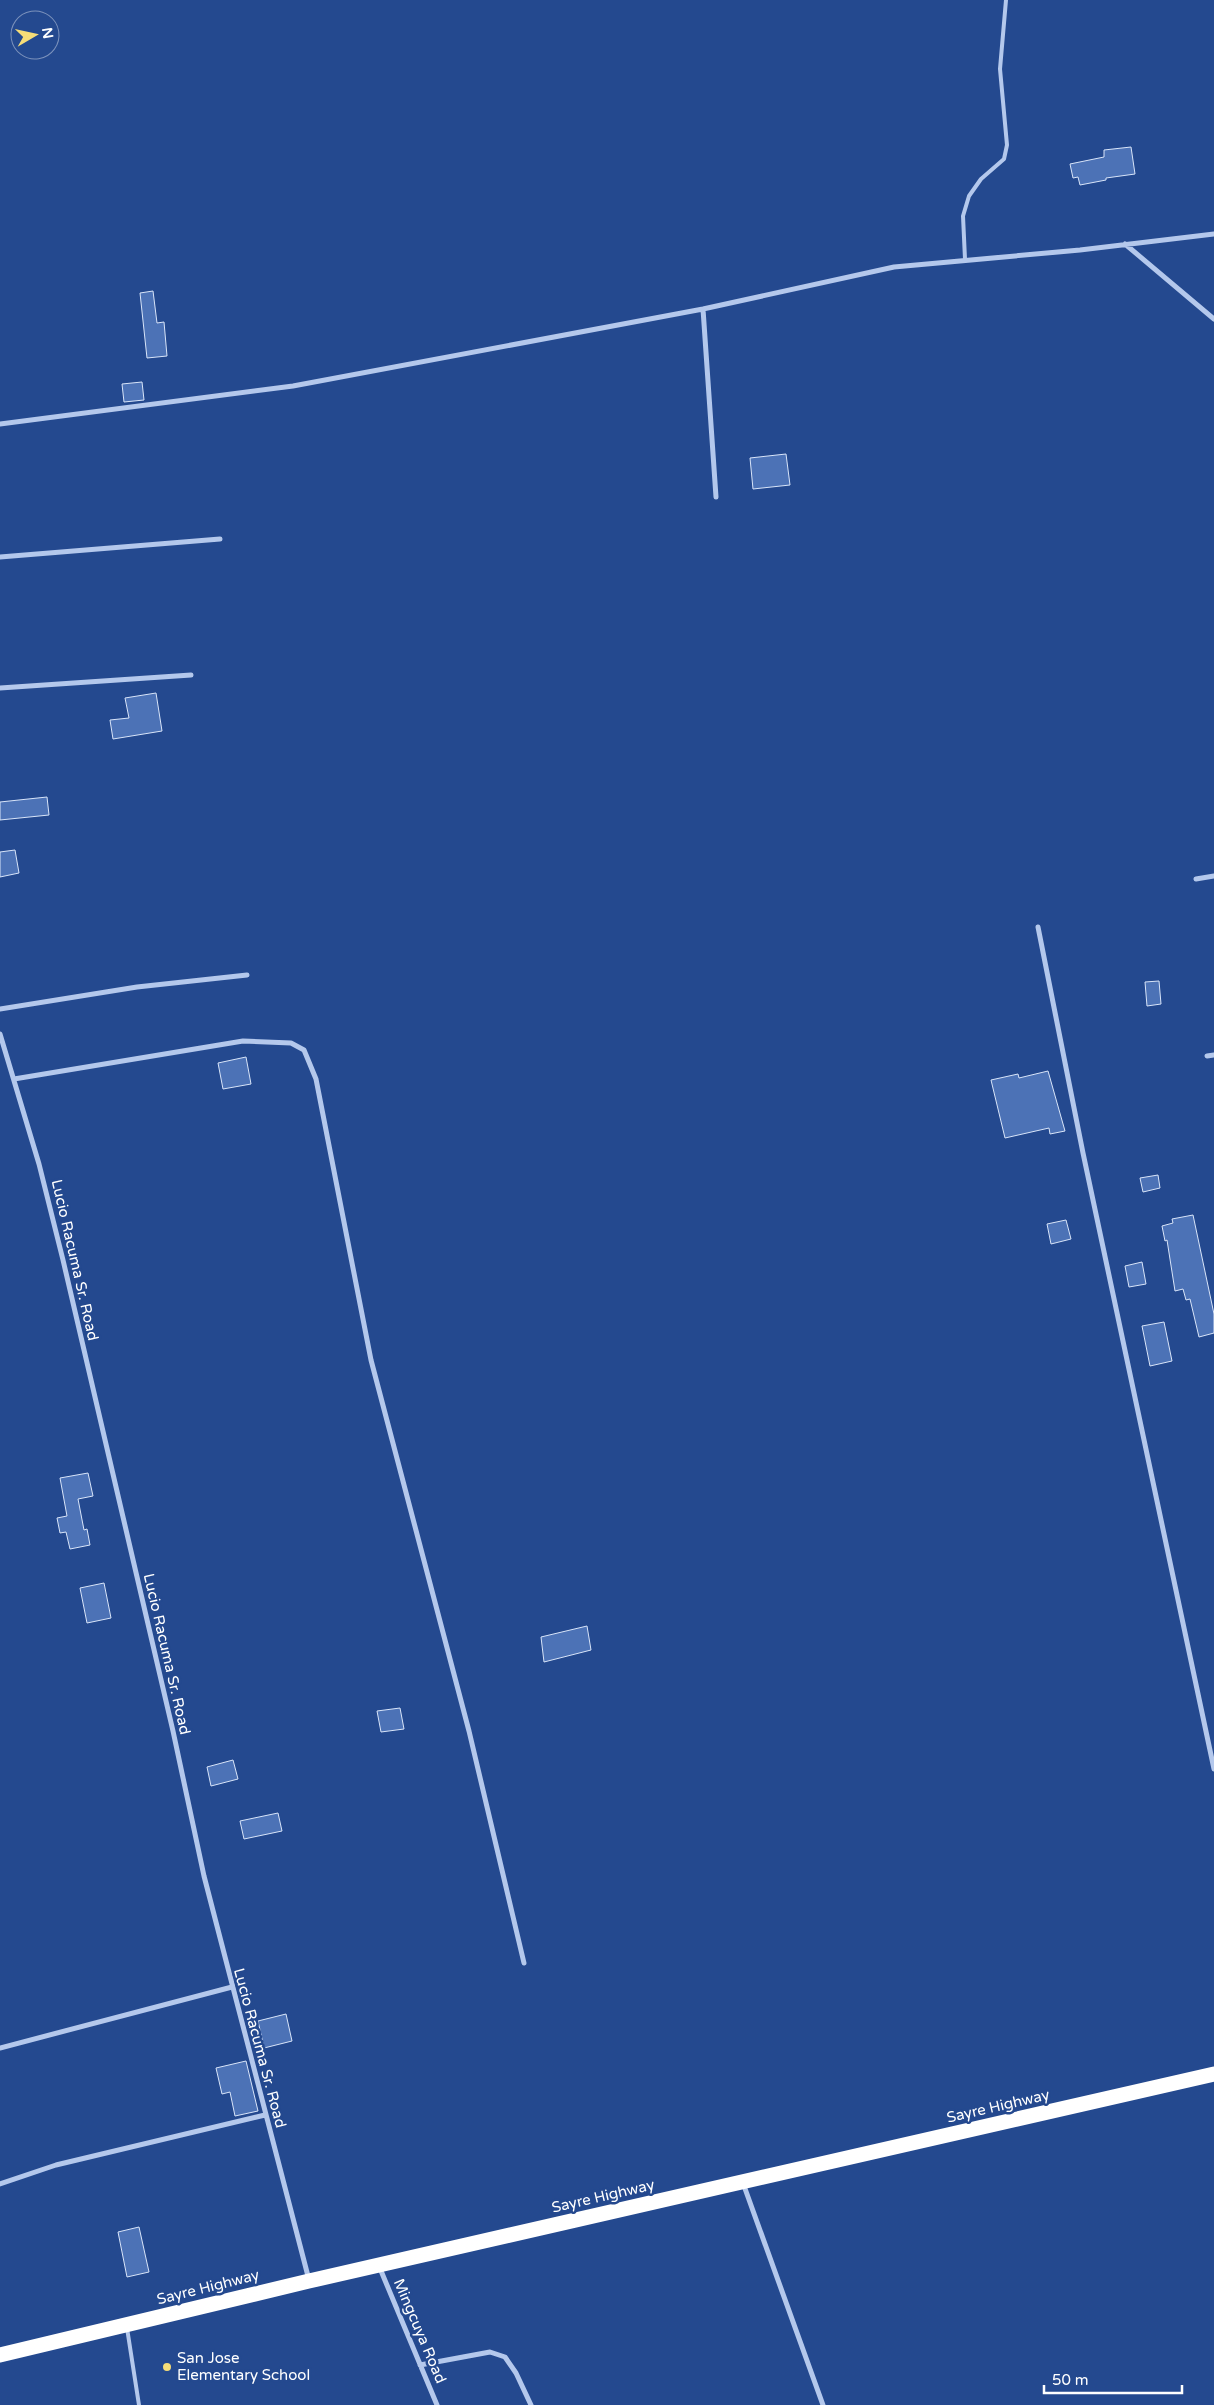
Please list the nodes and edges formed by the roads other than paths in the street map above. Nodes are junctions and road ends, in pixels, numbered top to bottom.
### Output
1 (1006, 0) edge
2 (1214, 234) edge
3 (1125, 244) junction
4 (965, 259) junction
5 (703, 309) junction
6 (1214, 319) edge
7 (0, 424) edge
8 (716, 497) dead end
9 (220, 539) dead end
10 (0, 557) edge
11 (190, 675) dead end
12 (0, 688) edge
13 (1214, 876) edge
14 (1196, 879) dead end
15 (1038, 927) dead end
16 (247, 975) dead end
17 (0, 1009) edge
18 (0, 1034) edge
19 (1214, 1054) edge
20 (1207, 1056) dead end
21 (14, 1079) junction
22 (1214, 1770) edge
23 (524, 1963) dead end
24 (232, 1987) junction
25 (0, 2048) edge
26 (1214, 2074) edge
27 (265, 2115) junction
28 (743, 2182) junction
29 (0, 2184) edge
30 (379, 2266) junction
31 (309, 2281) junction
32 (126, 2325) junction
33 (0, 2355) edge
34 (420, 2365) junction
35 (138, 2405) edge
36 (437, 2405) edge
37 (531, 2405) edge
38 (823, 2405) edge

1 - 4 lane
2 - 3 street
3 - 4 street
3 - 6 street
4 - 5 street
5 - 7 street
5 - 8 street
9 - 10 street
11 - 12 street
13 - 14 street
15 - 22 street
16 - 17 street
18 - 21 street, Lucio Racuma Sr. Road
19 - 20 street
21 - 23 street
21 - 24 street, Lucio Racuma Sr. Road
24 - 25 street
24 - 27 street, Lucio Racuma Sr. Road
26 - 28 highway, Sayre Highway
27 - 29 street
27 - 31 street, Lucio Racuma Sr. Road
28 - 30 highway, Sayre Highway
28 - 38 street
30 - 31 highway, Sayre Highway
30 - 34 street, Mingcuya Road
31 - 32 highway, Sayre Highway
32 - 33 highway, Sayre Highway
32 - 35 lane
34 - 36 street, Mingcuya Road
34 - 37 street

